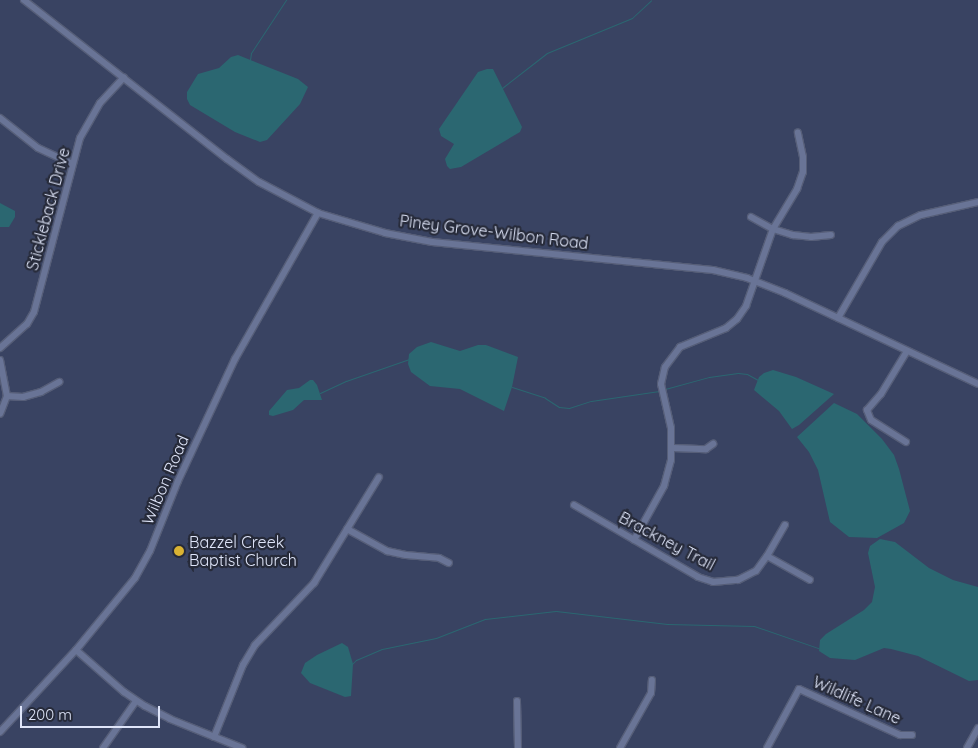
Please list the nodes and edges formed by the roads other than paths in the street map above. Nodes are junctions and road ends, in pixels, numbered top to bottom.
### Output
1 (24, 0) edge
2 (124, 77) junction
3 (0, 118) edge
4 (798, 133) dead end
5 (73, 164) junction
6 (978, 202) edge
7 (318, 213) junction
8 (750, 217) dead end
9 (773, 229) junction
10 (831, 235) dead end
11 (755, 280) junction
12 (838, 318) junction
13 (0, 348) edge
14 (907, 350) junction
15 (0, 360) edge
16 (59, 382) dead end
17 (978, 384) edge
18 (7, 396) junction
19 (0, 414) edge
20 (906, 442) dead end
21 (713, 444) dead end
22 (672, 448) junction
23 (379, 477) dead end
24 (574, 505) dead end
25 (785, 525) dead end
26 (347, 529) junction
27 (634, 540) junction
28 (767, 556) junction
29 (449, 563) dead end
30 (810, 580) dead end
31 (76, 650) junction
32 (652, 680) dead end
33 (136, 700) junction
34 (517, 702) dead end
35 (978, 728) edge
36 (0, 732) edge
37 (912, 735) dead end
38 (214, 737) junction
39 (103, 748) edge
40 (242, 748) edge
41 (518, 748) edge
42 (620, 748) edge
43 (767, 748) edge
44 (967, 748) edge

1 - 2 street, Piney Grove-Wilbon Road
2 - 5 street, Stickleback Drive
2 - 7 street, Piney Grove-Wilbon Road
3 - 5 street
4 - 9 street
5 - 13 street, Stickleback Drive
6 - 12 street
7 - 11 street, Piney Grove-Wilbon Road
7 - 31 street, Wilbon Road
8 - 9 street
9 - 10 street
9 - 11 street
11 - 12 street, Piney Grove-Wilbon Road
11 - 22 street
12 - 14 street, Piney Grove-Wilbon Road
14 - 17 street, Piney Grove-Wilbon Road
14 - 20 street
15 - 18 street
16 - 18 street
18 - 19 street
21 - 22 street
22 - 27 street
23 - 26 street
24 - 27 street, Brackney Trail
25 - 28 street, Brackney Trail
26 - 29 street
26 - 38 street
27 - 28 street, Brackney Trail
28 - 30 street
31 - 33 street
31 - 36 street, Wilbon Road
32 - 42 street
33 - 38 street
33 - 39 street
34 - 41 street
35 - 44 street
37 - 43 street, Wildlife Lane
38 - 40 street

